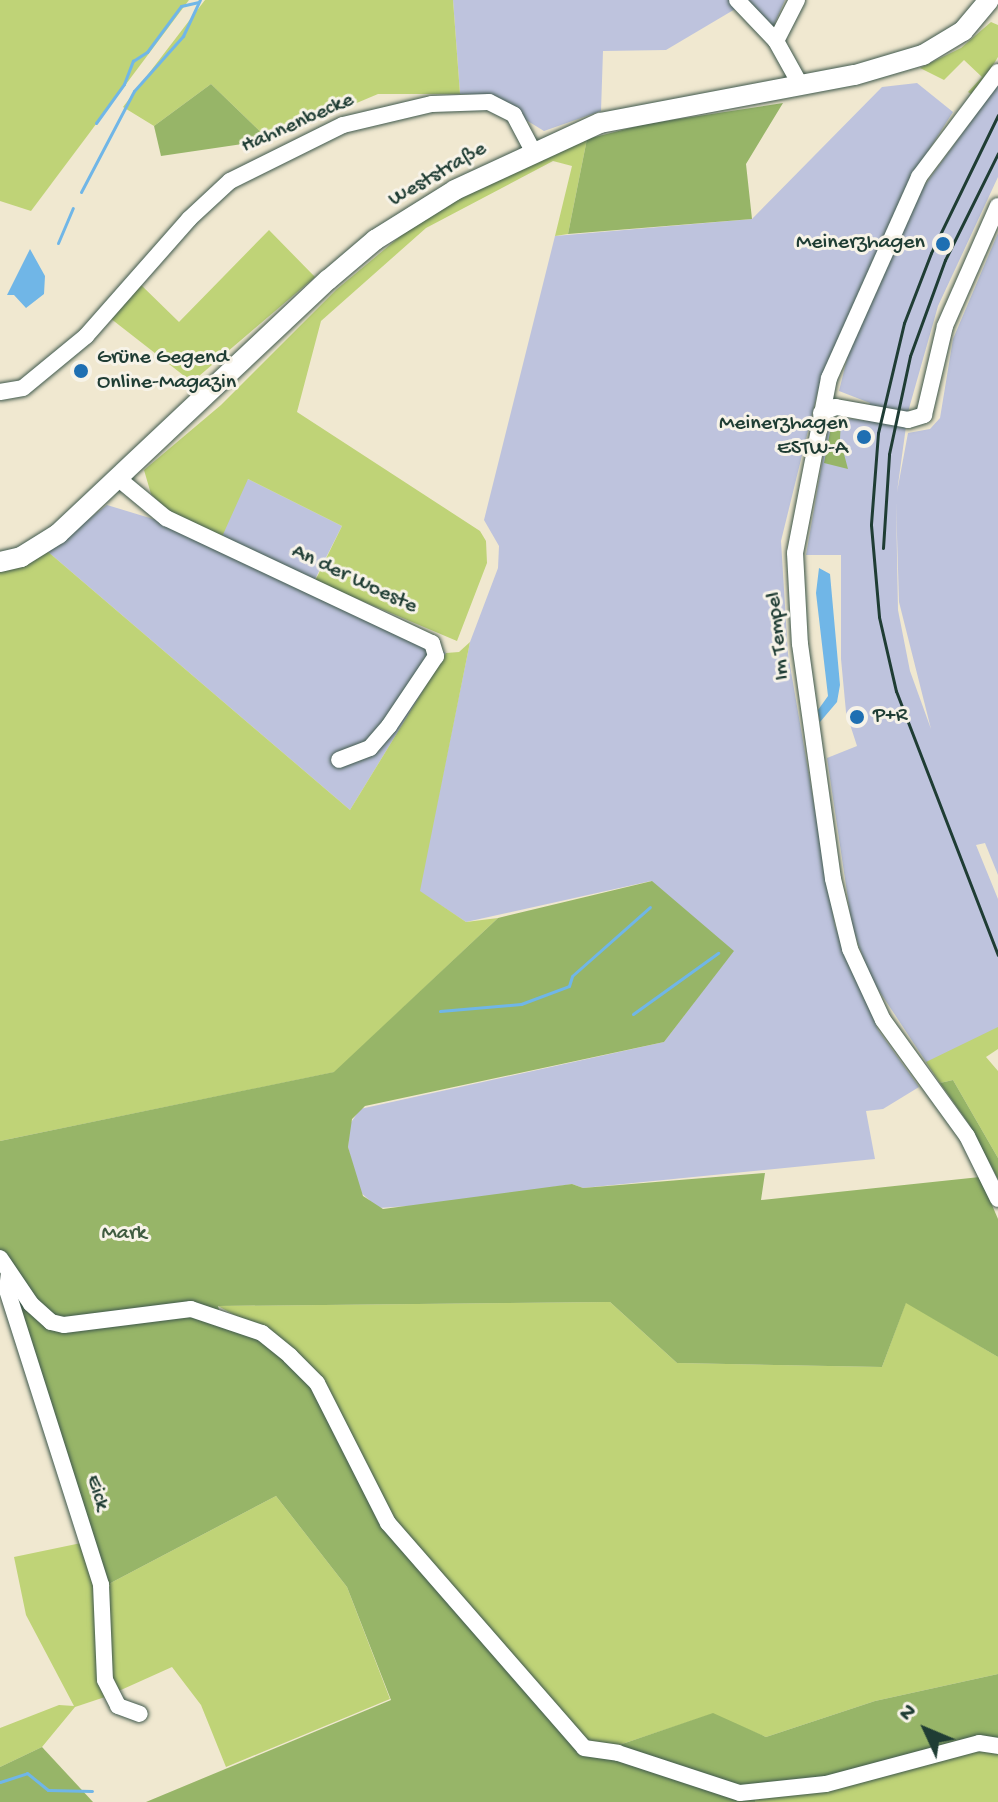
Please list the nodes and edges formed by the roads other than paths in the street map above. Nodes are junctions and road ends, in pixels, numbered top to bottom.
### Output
1 (737, 0) edge
2 (797, 0) edge
3 (989, 0) edge
4 (776, 41) junction
5 (998, 72) edge
6 (801, 86) junction
7 (533, 151) junction
8 (998, 206) edge
9 (0, 392) edge
10 (821, 413) junction
11 (120, 480) junction
12 (0, 562) edge
13 (339, 760) dead end
14 (998, 1199) edge
15 (0, 1258) edge
16 (9, 1273) junction
17 (140, 1714) dead end
18 (998, 1746) edge

1 - 4 street
2 - 4 street
3 - 6 main road, Weststraße
4 - 6 street
5 - 10 street, Im Tempel
6 - 7 main road, Weststraße
7 - 9 street, Hahnenbecke
7 - 11 main road, Weststraße
8 - 10 street
10 - 14 street, Im Tempel
11 - 12 main road, Weststraße
11 - 13 street, An der Woeste
15 - 16 street
16 - 17 street, Eick
16 - 18 street

